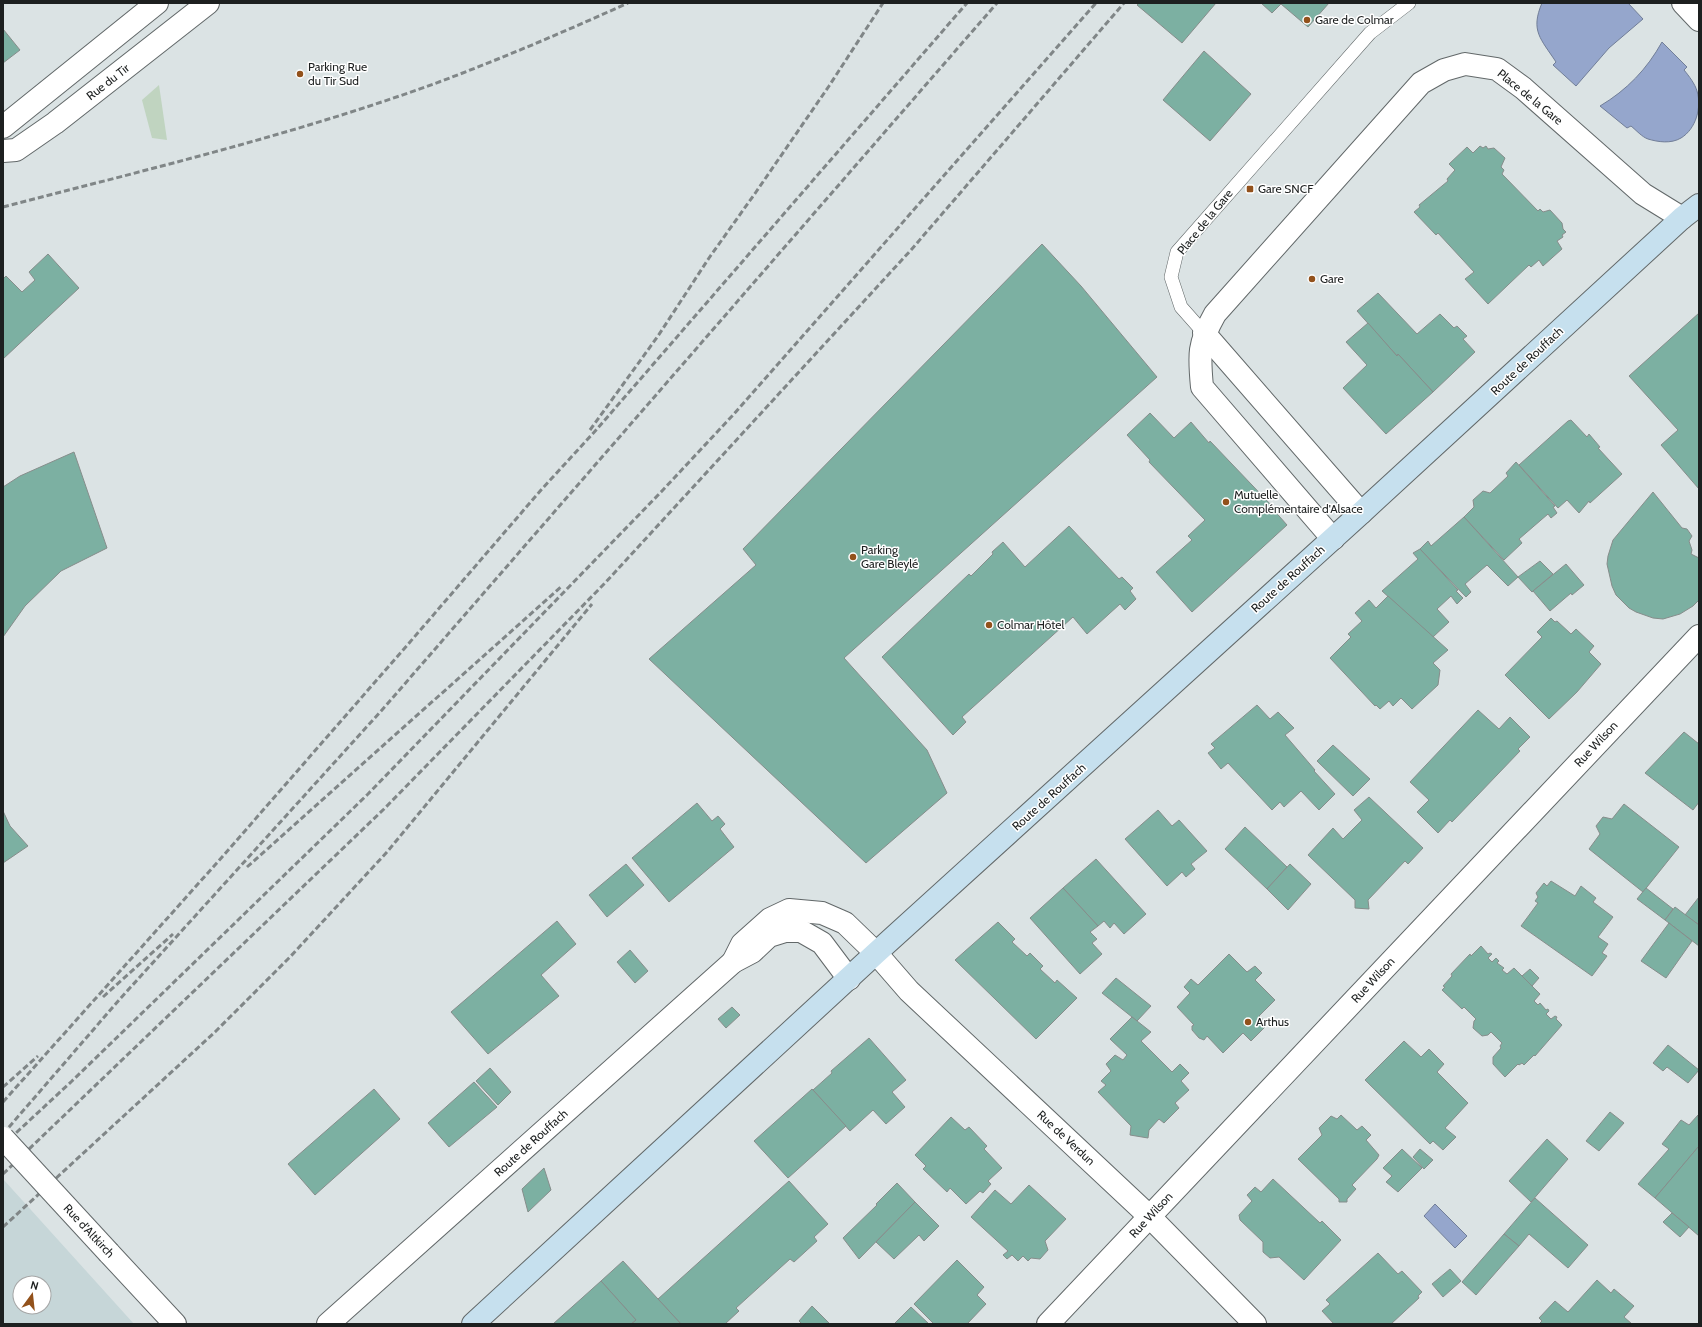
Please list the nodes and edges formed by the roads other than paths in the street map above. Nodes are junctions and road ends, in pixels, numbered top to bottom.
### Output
1 (157, 3) edge
2 (208, 3) edge
3 (1409, 3) edge
4 (1684, 3) edge
5 (1699, 20) edge
6 (3, 127) edge
7 (3, 151) edge
8 (1699, 205) edge
9 (1682, 218) junction
10 (1204, 333) junction
11 (1361, 514) junction
12 (1333, 539) junction
13 (1699, 636) edge
14 (804, 910) junction
15 (801, 931) junction
16 (876, 953) junction
17 (733, 962) junction
18 (849, 979) junction
19 (3, 1138) edge
20 (1149, 1216) junction
21 (175, 1324) edge
22 (328, 1324) edge
23 (473, 1324) edge
24 (1048, 1324) edge
25 (1255, 1324) edge

1 - 6 street
2 - 7 street, Rue du Tir
3 - 10 lane, Place de la Gare
4 - 5 street
8 - 9 main road, Route de Rouffach
9 - 10 street, Place de la Gare
9 - 11 main road, Route de Rouffach
10 - 11 street, Place de la Gare
10 - 12 street, Place de la Gare
11 - 12 main road, Route de Rouffach
12 - 16 main road, Route de Rouffach
13 - 20 street, Rue Wilson
14 - 15 street
14 - 16 street, Route de Rouffach
14 - 17 street, Route de Rouffach
15 - 17 street, Route de Rouffach
15 - 18 street
16 - 18 main road, Route de Rouffach
16 - 20 street, Rue de Verdun
17 - 22 street, Route de Rouffach
18 - 23 main road, Route de Rouffach
19 - 21 street, Rue d'Altkirch, bridge
20 - 24 street, Rue Wilson
20 - 25 street, Rue de Verdun

